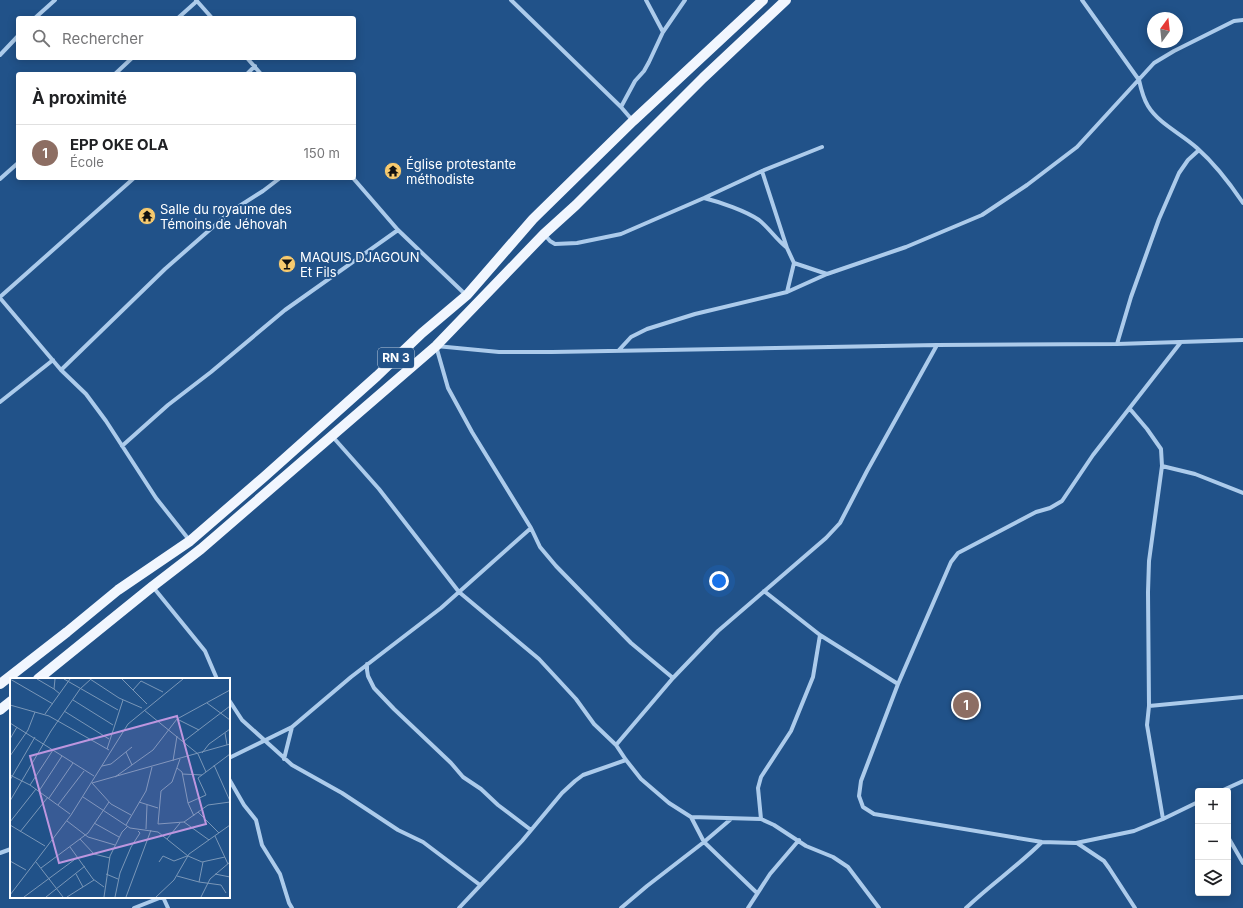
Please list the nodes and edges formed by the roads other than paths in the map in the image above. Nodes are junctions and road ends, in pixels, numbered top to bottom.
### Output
1 (54, 0) edge
2 (197, 0) edge
3 (511, 0) edge
4 (646, 0) edge
5 (685, 0) edge
6 (763, 0) edge
7 (786, 0) edge
8 (1082, 0) edge
9 (37, 16) edge
10 (180, 16) edge
11 (210, 16) edge
12 (1243, 20) edge
13 (1234, 21) junction
14 (1243, 24) edge
15 (663, 32) junction
16 (16, 38) edge
17 (0, 55) edge
18 (130, 60) edge
19 (249, 60) edge
20 (255, 66) junction
21 (117, 72) edge
22 (249, 72) edge
23 (260, 72) edge
24 (1139, 80) junction
25 (621, 107) junction
26 (633, 121) junction
27 (822, 148) dead end
28 (1199, 150) junction
29 (16, 165) edge
30 (762, 171) junction
31 (0, 179) edge
32 (132, 180) edge
33 (277, 180) edge
34 (355, 180) edge
35 (704, 198) junction
36 (1243, 203) edge
37 (398, 230) junction
38 (544, 234) junction
39 (787, 248) junction
40 (794, 263) junction
41 (827, 274) junction
42 (787, 292) junction
43 (467, 295) junction
44 (0, 297) edge
45 (1243, 340) edge
46 (1181, 342) junction
47 (1117, 344) junction
48 (937, 345) junction
49 (436, 346) junction
50 (619, 350) junction
51 (53, 360) junction
52 (61, 370) junction
53 (0, 402) edge
54 (1130, 409) junction
55 (331, 435) junction
56 (122, 446) junction
57 (1162, 466) junction
58 (1243, 493) edge
59 (531, 528) junction
60 (190, 541) junction
61 (153, 586) junction
62 (764, 591) junction
63 (459, 592) junction
64 (820, 635) junction
65 (368, 663) junction
66 (39, 678) edge
67 (217, 678) edge
68 (673, 678) junction
69 (0, 684) edge
70 (898, 684) junction
71 (1243, 697) edge
72 (10, 702) edge
73 (230, 702) edge
74 (1149, 706) junction
75 (0, 710) edge
76 (292, 727) junction
77 (265, 741) junction
78 (616, 745) junction
79 (230, 758) edge
80 (284, 759) junction
81 (626, 760) junction
82 (230, 781) edge
83 (1243, 781) edge
84 (1228, 788) edge
85 (1195, 803) edge
86 (691, 817) junction
87 (732, 819) junction
88 (761, 819) junction
89 (1163, 819) junction
90 (531, 830) junction
91 (799, 840) junction
92 (704, 842) junction
93 (1042, 842) junction
94 (1231, 842) edge
95 (1076, 843) junction
96 (10, 849) edge
97 (0, 853) edge
98 (1243, 863) edge
99 (480, 885) junction
100 (757, 892) junction
101 (159, 898) edge
102 (163, 898) edge
103 (134, 908) edge
104 (168, 908) edge
105 (292, 908) edge
106 (459, 908) edge
107 (621, 908) edge
108 (748, 908) edge
109 (879, 908) edge
110 (966, 908) edge
111 (1134, 908) edge

1 - 9 street
2 - 10 street
2 - 11 street
3 - 25 street
4 - 15 street
5 - 15 street
6 - 26 main road, RN 3
7 - 38 main road, RN 3
8 - 24 street
12 - 13 street
13 - 14 street
13 - 24 street
15 - 25 street
16 - 17 street
18 - 21 street
19 - 20 street
20 - 22 street
20 - 23 street
24 - 28 street
24 - 41 street
25 - 26 street
26 - 43 main road, RN 3
27 - 30 street
28 - 36 street
28 - 47 street
29 - 31 street
30 - 35 street
30 - 39 street
32 - 44 street
33 - 52 street
34 - 37 street
35 - 38 street
35 - 39 street
37 - 43 street
37 - 56 street
38 - 49 main road, RN 3
39 - 40 street
40 - 41 street
40 - 42 street
41 - 42 street
42 - 50 street
43 - 60 main road, RN 3
44 - 51 street
45 - 46 street
46 - 47 street
46 - 54 street
47 - 48 street
48 - 50 street
48 - 62 street
49 - 50 street
49 - 55 main road, RN 3
49 - 59 street
51 - 52 street
51 - 53 street
52 - 56 street
54 - 57 street
54 - 70 street
55 - 61 main road, RN 3
55 - 63 street
56 - 60 street
57 - 58 street
57 - 74 street
59 - 63 street
59 - 68 street
60 - 69 main road, RN 3
61 - 66 main road, RN 3
61 - 67 street
62 - 64 street
62 - 68 street
63 - 65 street
63 - 78 street
64 - 70 street
64 - 88 street
65 - 76 street
65 - 90 street
68 - 78 street
70 - 93 street
71 - 74 street
72 - 75 main road
73 - 77 street
74 - 89 street
76 - 77 street
76 - 80 street
77 - 79 street
77 - 80 street
78 - 81 street
80 - 99 street
81 - 86 street
81 - 90 street
82 - 105 street
83 - 84 street
85 - 89 street
86 - 87 street
86 - 92 street
87 - 88 street
87 - 92 street
88 - 91 street
89 - 95 street
90 - 99 street
91 - 100 street
91 - 109 street
92 - 100 street
92 - 107 street
93 - 95 street
93 - 110 street
94 - 98 street
95 - 111 street
96 - 97 street
99 - 106 street
100 - 108 street
101 - 103 street
102 - 104 street

